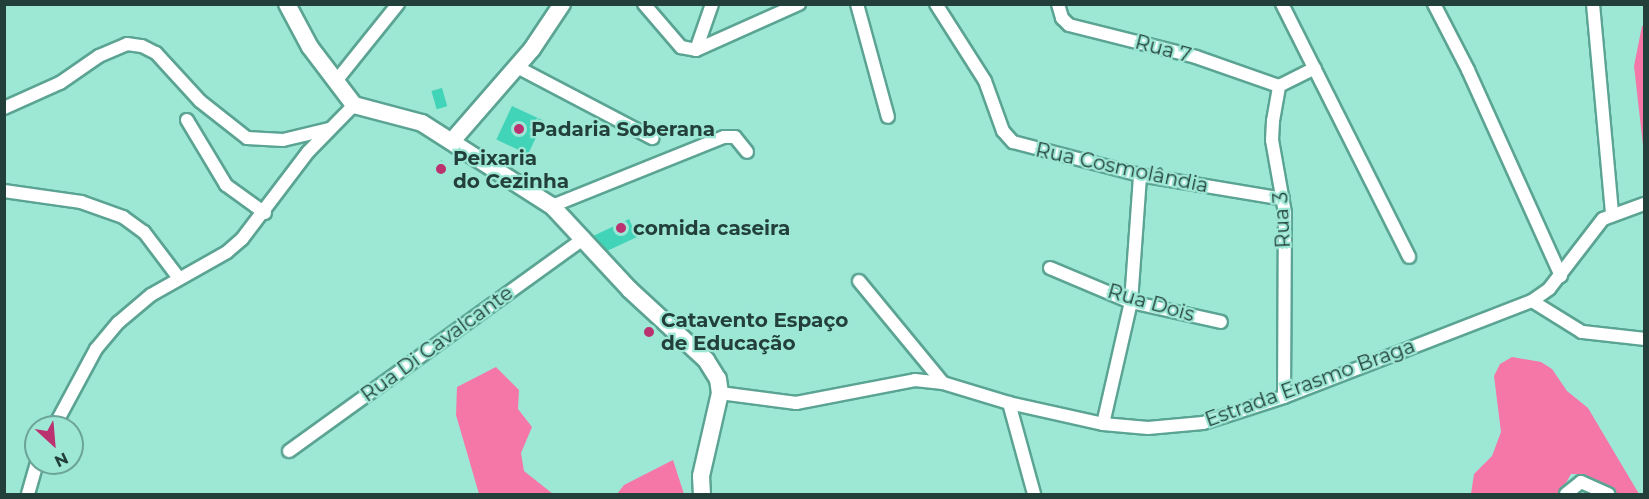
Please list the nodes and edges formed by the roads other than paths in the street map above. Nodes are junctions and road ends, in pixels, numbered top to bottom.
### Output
1 (287, 4) edge
2 (398, 4) edge
3 (562, 4) edge
4 (644, 4) edge
5 (712, 4) edge
6 (799, 4) edge
7 (857, 4) edge
8 (936, 4) edge
9 (1058, 4) edge
10 (1282, 4) edge
11 (1593, 4) edge
12 (1440, 7) edge
13 (696, 50) junction
14 (517, 67) junction
15 (1315, 68) junction
16 (336, 81) junction
17 (1279, 86) junction
18 (354, 105) junction
19 (4, 108) edge
20 (888, 117) dead end
21 (187, 120) dead end
22 (329, 129) junction
23 (652, 138) dead end
24 (452, 141) junction
25 (747, 152) dead end
26 (1140, 175) junction
27 (4, 190) edge
28 (1283, 199) junction
29 (1644, 204) edge
30 (552, 206) junction
31 (265, 213) junction
32 (1612, 213) junction
33 (584, 238) junction
34 (1409, 256) dead end
35 (1050, 268) dead end
36 (1561, 276) junction
37 (178, 277) junction
38 (859, 281) dead end
39 (1532, 301) junction
40 (1131, 302) junction
41 (1221, 322) dead end
42 (1644, 339) edge
43 (943, 383) junction
44 (720, 393) junction
45 (1284, 397) junction
46 (1009, 403) junction
47 (60, 415) edge
48 (1103, 424) junction
49 (289, 451) dead end
50 (34, 475) edge
51 (28, 495) edge
52 (702, 495) edge
53 (1034, 495) edge
54 (1566, 495) edge
55 (1608, 495) edge

1 - 16 street
2 - 16 street
3 - 14 street
4 - 13 street
5 - 13 street
6 - 13 street
7 - 20 street
8 - 26 street, Rua Cosmolândia
9 - 17 street, Rua 7
10 - 15 street
11 - 32 street
12 - 36 street
14 - 23 street
14 - 24 street
15 - 17 street
15 - 34 street
16 - 18 street
17 - 28 street, Rua 3
18 - 22 street
18 - 24 street
19 - 22 street
21 - 31 street
22 - 31 street
24 - 30 street
25 - 30 street
26 - 28 street, Rua Cosmolândia
26 - 40 street
27 - 37 street
28 - 45 street, Rua 3
29 - 32 street, Estrada Erasmo Braga
30 - 33 street
31 - 37 street
32 - 36 street, Estrada Erasmo Braga
33 - 44 street
33 - 49 street, Rua Di Cavalcante
35 - 40 street, Rua Dois
36 - 39 street, Estrada Erasmo Braga
37 - 47 street
38 - 43 street
39 - 42 street
39 - 45 street, Estrada Erasmo Braga
40 - 41 street, Rua Dois
40 - 48 street
43 - 44 street, Estrada Erasmo Braga
43 - 46 street, Estrada Erasmo Braga
44 - 52 street
45 - 48 street, Estrada Erasmo Braga
46 - 48 street, Estrada Erasmo Braga
46 - 53 street
50 - 51 street
54 - 55 street

